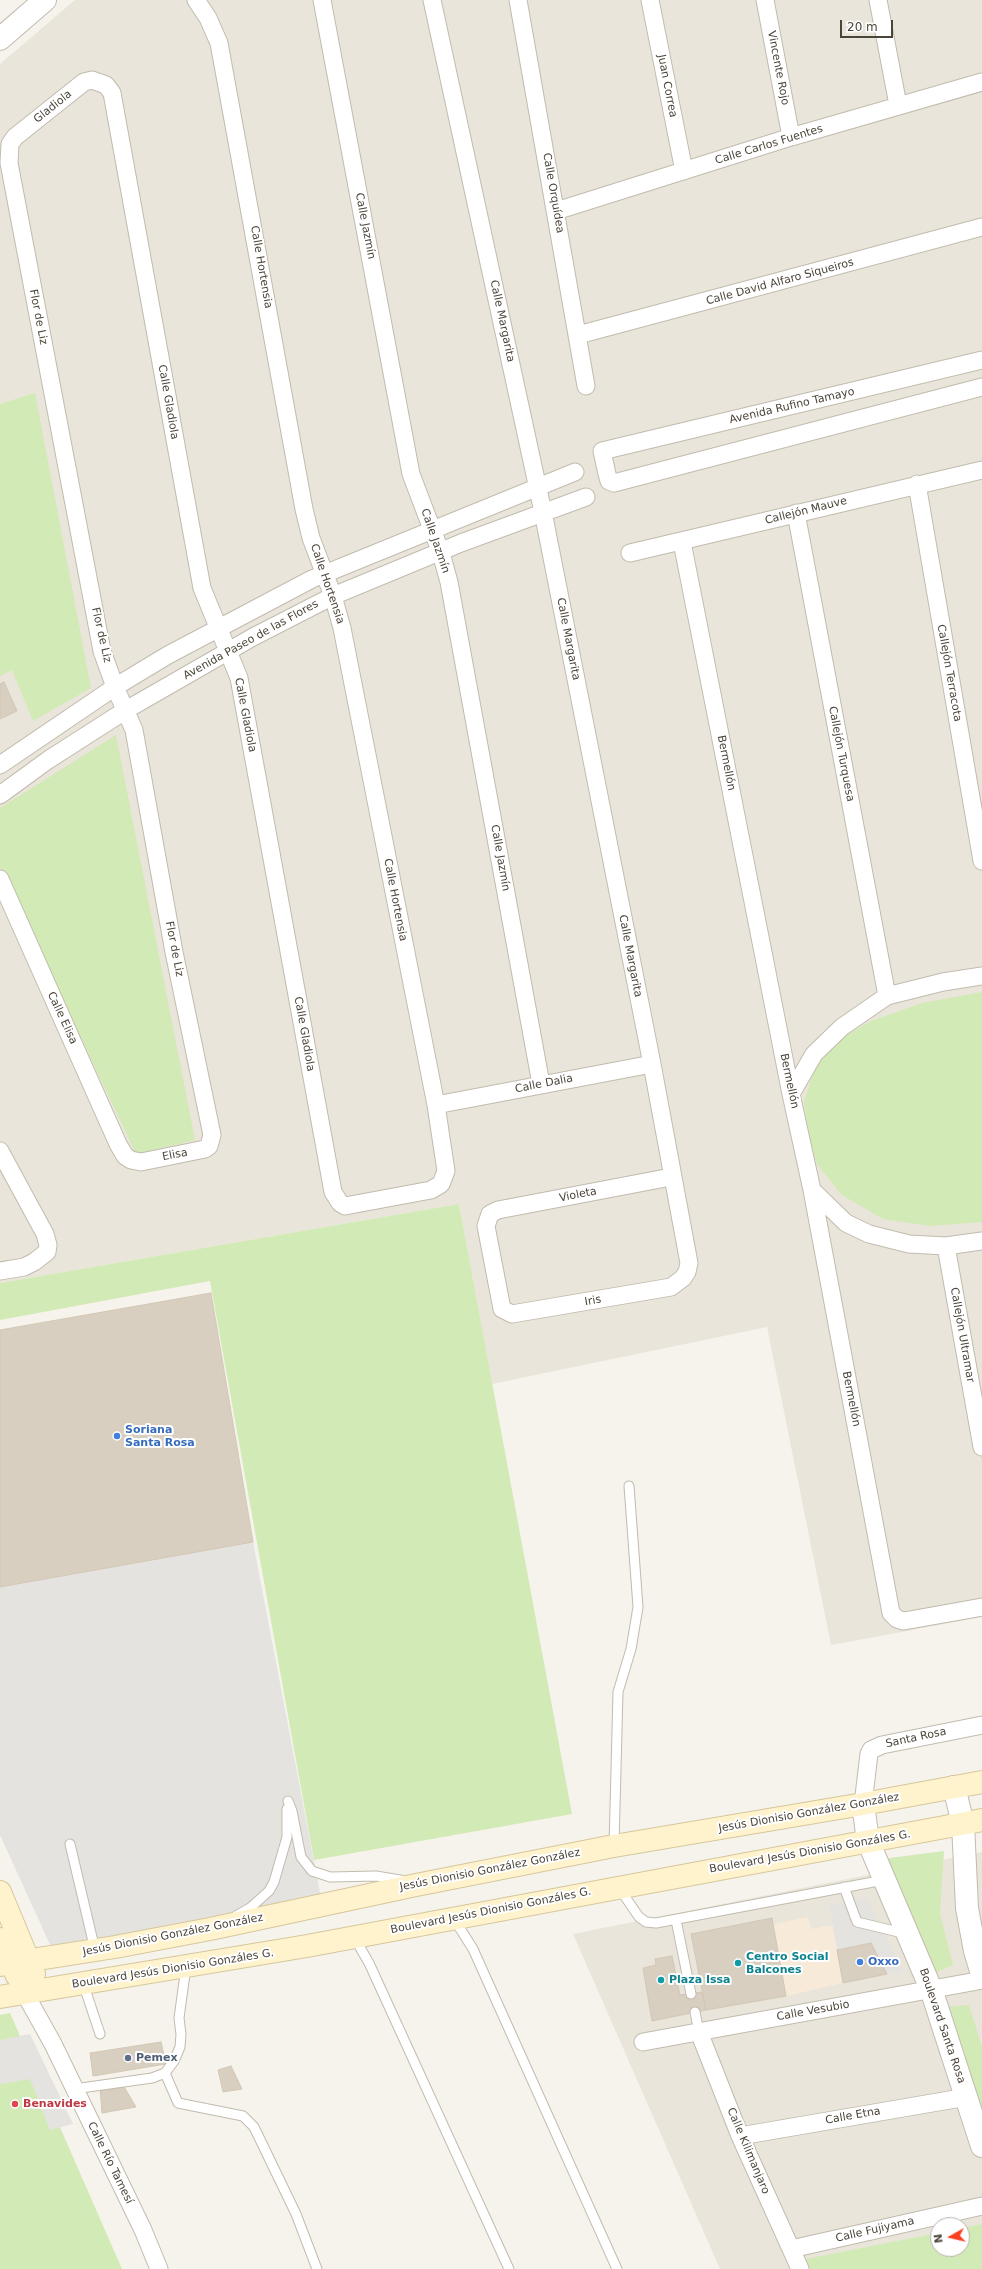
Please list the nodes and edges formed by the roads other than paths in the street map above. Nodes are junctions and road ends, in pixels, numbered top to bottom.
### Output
1 (45, 0) edge
2 (196, 0) edge
3 (322, 0) edge
4 (432, 0) edge
5 (518, 0) edge
6 (650, 0) edge
7 (765, 0) edge
8 (878, 0) edge
9 (0, 39) edge
10 (92, 80) joint
11 (982, 82) edge
12 (898, 105) junction
13 (15, 137) joint
14 (791, 137) junction
15 (684, 171) junction
16 (556, 211) junction
17 (982, 227) edge
18 (578, 335) junction
19 (982, 360) edge
20 (586, 386) dead end
21 (982, 387) edge
22 (982, 470) edge
23 (575, 472) dead end
24 (917, 484) junction
25 (537, 486) junction
26 (586, 497) dead end
27 (543, 512) junction
28 (796, 513) junction
29 (432, 530) junction
30 (682, 542) junction
31 (441, 553) junction
32 (630, 553) dead end
33 (323, 574) junction
34 (333, 596) junction
35 (219, 627) junction
36 (228, 652) junction
37 (115, 687) junction
38 (126, 710) junction
39 (0, 765) edge
40 (0, 795) edge
41 (982, 862) edge
42 (0, 879) edge
43 (982, 976) edge
44 (887, 996) junction
45 (652, 1064) junction
46 (541, 1084) junction
47 (791, 1094) junction
48 (436, 1105) junction
49 (211, 1131) joint
50 (0, 1151) edge
51 (125, 1156) joint
52 (671, 1177) junction
53 (431, 1190) joint
54 (812, 1190) junction
55 (982, 1241) edge
56 (946, 1246) junction
57 (0, 1271) edge
58 (683, 1278) joint
59 (502, 1309) joint
60 (982, 1447) edge
61 (629, 1486) dead end
62 (982, 1607) edge
63 (982, 1725) edge
64 (982, 1782) edge
65 (954, 1787) junction
66 (863, 1804) junction
67 (973, 1822) edge
68 (868, 1841) junction
69 (70, 1844) dead end
70 (614, 1846) junction
71 (884, 1880) junction
72 (416, 1885) junction
73 (618, 1887) junction
74 (844, 1887) junction
75 (0, 1892) edge
76 (453, 1918) junction
77 (676, 1920) junction
78 (210, 1930) junction
79 (907, 1934) junction
80 (354, 1937) junction
81 (0, 1939) edge
82 (95, 1950) junction
83 (13, 1963) edge
84 (186, 1968) junction
85 (982, 1974) edge
86 (982, 1980) edge
87 (83, 1983) junction
88 (932, 1989) junction
89 (31, 1991) junction
90 (691, 1994) dead end
91 (0, 1997) edge
92 (695, 2012) dead end
93 (699, 2032) junction
94 (100, 2034) dead end
95 (643, 2042) dead end
96 (165, 2073) junction
97 (74, 2089) junction
98 (967, 2097) junction
99 (740, 2136) junction
100 (982, 2146) edge
101 (982, 2206) edge
102 (791, 2249) junction
103 (159, 2269) edge
104 (317, 2269) edge
105 (509, 2269) edge
106 (617, 2269) edge
107 (800, 2269) edge

1 - 9 street
2 - 33 street, Calle Hortensia
3 - 29 street, Calle Jazmín
4 - 25 street, Calle Margarita
5 - 16 street, Calle Orquídea
6 - 15 street, Juan Correa
7 - 14 street, Vincente Rojo
8 - 12 street
10 - 13 street, Gladiola
10 - 35 street, Calle Gladiola
11 - 12 street, Calle Carlos Fuentes
12 - 14 street, Calle Carlos Fuentes
13 - 37 street, Flor de Liz
14 - 15 street, Calle Carlos Fuentes
15 - 16 street, Calle Carlos Fuentes
16 - 18 street, Calle Orquídea
17 - 18 street, Calle David Alfaro Siqueiros
18 - 20 street, Calle Orquídea
19 - 21 street, Avenida Rufino Tamayo
22 - 24 street, Callejón Mauve
23 - 25 street
24 - 28 street, Callejón Mauve
24 - 41 street, Callejón Terracota
25 - 27 street, Calle Margarita
25 - 29 street
26 - 27 street
27 - 31 street, Avenida Paseo de las Flores
27 - 45 street, Calle Margarita
28 - 30 street, Callejón Mauve
28 - 44 street, Callejón Turquesa
29 - 31 street, Calle Jazmín
29 - 33 street
30 - 32 street, Callejón Mauve
30 - 47 street, Bermellón
31 - 34 street, Avenida Paseo de las Flores
31 - 46 street, Calle Jazmín
33 - 34 street, Calle Hortensia
33 - 35 street
34 - 36 street, Avenida Paseo de las Flores
34 - 48 street, Calle Hortensia
35 - 36 street, Calle Gladiola
35 - 37 street
36 - 38 street, Avenida Paseo de las Flores
36 - 53 street, Calle Gladiola
37 - 38 street, Flor de Liz
37 - 39 street
38 - 40 street, Avenida Paseo de las Flores
38 - 49 street, Flor de Liz
42 - 51 street, Calle Elisa
43 - 44 street
44 - 47 street
45 - 46 street, Calle Dalia
45 - 52 street, Calle Margarita
46 - 48 street, Calle Dalia
47 - 54 street, Bermellón
48 - 53 street, Calle Hortensia
49 - 51 street, Elisa
50 - 57 street
52 - 58 street, Calle Margarita
52 - 59 street, Violeta
54 - 56 street
54 - 62 street, Bermellón
55 - 56 street
56 - 60 street, Callejón Ultramar
58 - 59 street, Iris
61 - 70 lane
63 - 66 street, Santa Rosa
64 - 65 main road, Jesús Dionisio González González
65 - 66 main road, Jesús Dionisio González González
65 - 67 street
66 - 68 street, Santa Rosa
66 - 70 main road, Jesús Dionisio González González
67 - 68 main road, Boulevard Jesús Dionisio Gonzáles G.
67 - 85 street
68 - 71 street, Boulevard Santa Rosa
68 - 73 main road, Boulevard Jesús Dionisio Gonzáles G.
69 - 82 lane
70 - 72 main road, Jesús Dionisio González González
71 - 74 lane
71 - 79 street, Boulevard Santa Rosa
72 - 78 main road, Jesús Dionisio González González
72 - 78 lane
73 - 76 main road, Boulevard Jesús Dionisio Gonzáles G.
73 - 77 lane
74 - 77 lane
74 - 79 lane
75 - 83 main road
76 - 80 main road, Boulevard Jesús Dionisio Gonzáles G.
76 - 106 lane
77 - 90 lane
78 - 82 main road, Jesús Dionisio González González
79 - 88 street, Boulevard Santa Rosa
80 - 84 main road, Boulevard Jesús Dionisio Gonzáles G.
80 - 105 lane
81 - 83 main road
82 - 83 main road, Jesús Dionisio González González
83 - 89 main road
84 - 87 main road, Boulevard Jesús Dionisio Gonzáles G.
84 - 96 lane
86 - 88 street, Calle Vesubio
87 - 89 main road, Boulevard Jesús Dionisio Gonzáles G.
87 - 94 lane
88 - 93 street, Calle Vesubio
88 - 98 street, Boulevard Santa Rosa
89 - 91 main road, Boulevard Jesús Dionisio Gonzáles G.
89 - 97 street, Calle Río Tamesí
92 - 93 lane
93 - 95 street, Calle Vesubio
93 - 99 street, Calle Kilimanjaro
96 - 97 lane
96 - 104 lane
97 - 103 street, Calle Río Tamesí
98 - 99 street, Calle Etna
98 - 100 street, Boulevard Santa Rosa
99 - 102 street, Calle Kilimanjaro
101 - 102 street, Calle Fujiyama
102 - 107 street, Calle Kilimanjaro

